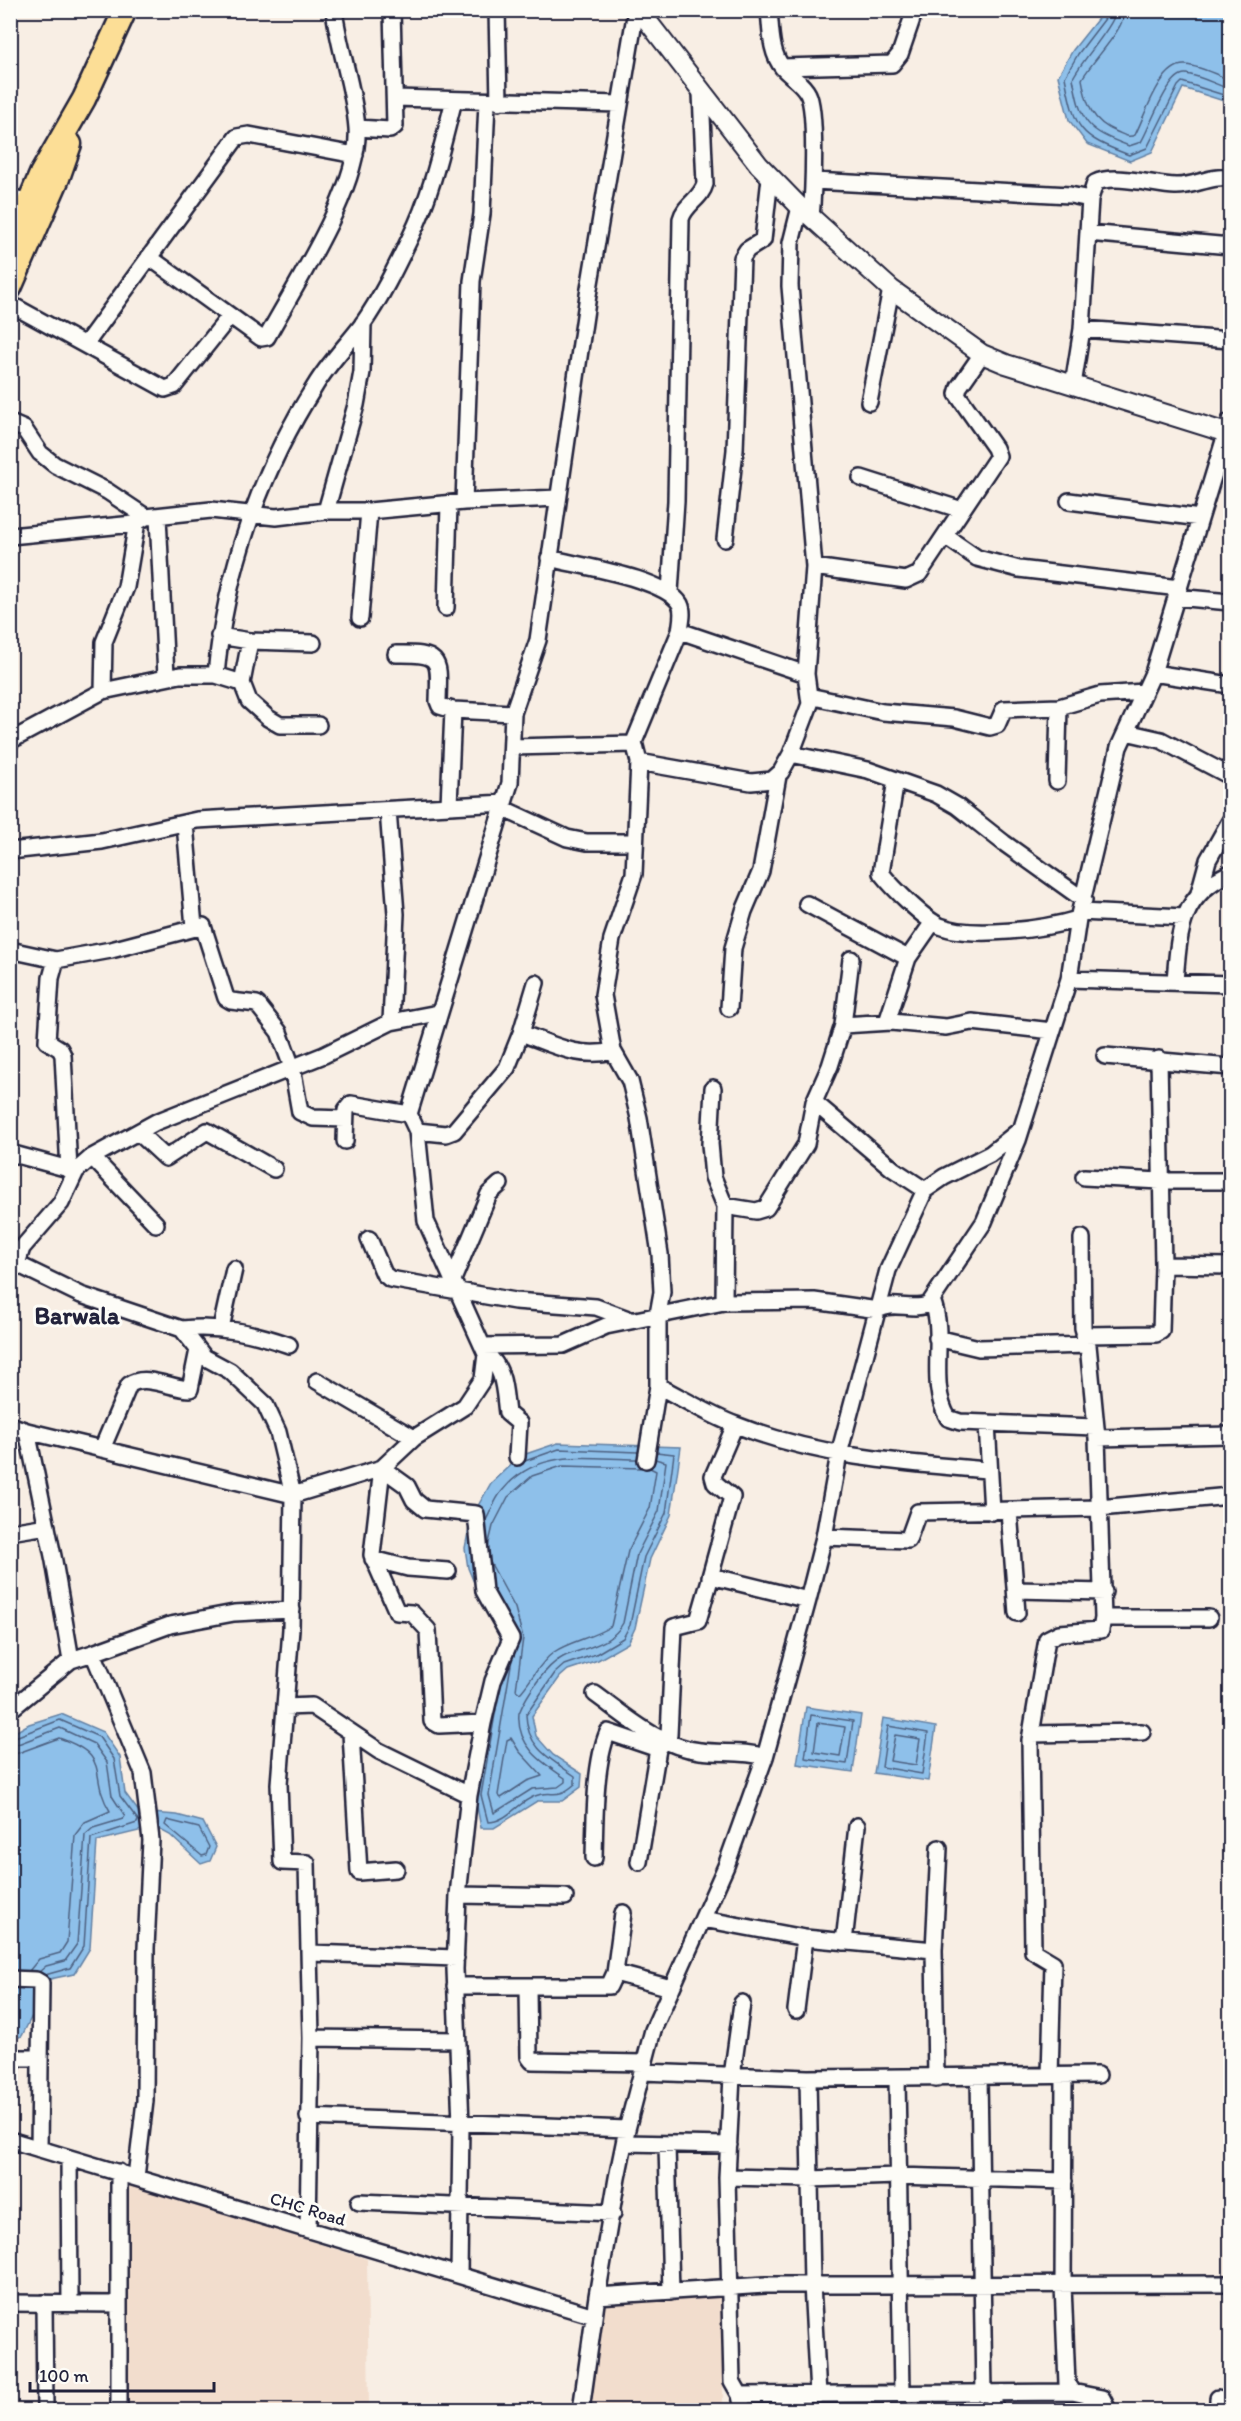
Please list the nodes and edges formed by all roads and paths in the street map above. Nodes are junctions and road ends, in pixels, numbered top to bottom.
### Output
1 (125, 10) edge
2 (334, 10) edge
3 (392, 10) edge
4 (497, 10) edge
5 (638, 10) edge
6 (769, 10) edge
7 (915, 10) edge
8 (782, 67) junction
9 (701, 93) junction
10 (395, 98) junction
11 (84, 99) junction
12 (454, 99) junction
13 (493, 102) junction
14 (619, 104) junction
15 (357, 128) junction
16 (355, 155) junction
17 (770, 178) junction
18 (1230, 179) edge
19 (814, 181) junction
20 (1090, 199) junction
21 (20, 200) edge
22 (805, 213) junction
23 (1088, 233) junction
24 (1230, 246) edge
25 (10, 247) edge
26 (149, 257) junction
27 (10, 288) edge
28 (891, 289) junction
29 (10, 304) edge
30 (230, 316) junction
31 (363, 323) junction
32 (1082, 329) junction
33 (1230, 340) edge
34 (85, 345) junction
35 (982, 354) junction
36 (1073, 385) junction
37 (869, 402) dead end
38 (10, 423) edge
39 (1229, 429) edge
40 (861, 478) dead end
41 (558, 498) junction
42 (1069, 501) dead end
43 (457, 503) junction
44 (962, 510) junction
45 (326, 511) junction
46 (369, 511) junction
47 (251, 515) junction
48 (1200, 518) junction
49 (147, 519) junction
50 (10, 536) edge
51 (945, 536) junction
52 (725, 539) dead end
53 (549, 558) junction
54 (814, 567) junction
55 (669, 592) junction
56 (1177, 593) junction
57 (1230, 602) edge
58 (446, 608) dead end
59 (360, 618) dead end
60 (680, 631) junction
61 (219, 636) junction
62 (250, 641) junction
63 (313, 643) dead end
64 (396, 654) dead end
65 (1153, 673) junction
66 (806, 674) junction
67 (216, 675) junction
68 (166, 676) junction
69 (242, 682) junction
70 (1230, 685) edge
71 (103, 691) junction
72 (1144, 692) junction
73 (809, 696) junction
74 (1059, 707) junction
75 (453, 710) junction
76 (513, 713) junction
77 (318, 725) dead end
78 (1126, 732) junction
79 (10, 741) edge
80 (634, 744) junction
81 (512, 747) junction
82 (791, 753) junction
83 (639, 762) junction
84 (778, 776) junction
85 (1230, 776) edge
86 (896, 780) junction
87 (1057, 781) dead end
88 (449, 805) junction
89 (503, 806) junction
90 (388, 810) junction
91 (1230, 821) edge
92 (185, 824) junction
93 (634, 842) junction
94 (10, 851) edge
95 (1230, 873) edge
96 (1199, 893) junction
97 (807, 904) dead end
98 (1081, 910) junction
99 (1184, 917) junction
100 (933, 922) junction
101 (194, 927) junction
102 (10, 950) edge
103 (908, 958) junction
104 (851, 959) dead end
105 (56, 960) junction
106 (1069, 980) junction
107 (1175, 981) junction
108 (536, 983) dead end
109 (1230, 984) edge
110 (729, 1008) dead end
111 (438, 1013) junction
112 (887, 1022) junction
113 (391, 1023) junction
114 (843, 1025) junction
115 (1052, 1031) junction
116 (521, 1033) junction
117 (613, 1051) junction
118 (1105, 1056) dead end
119 (1159, 1059) junction
120 (292, 1067) junction
121 (1230, 1067) edge
122 (713, 1088) dead end
123 (814, 1102) junction
124 (409, 1114) junction
125 (345, 1119) junction
126 (1021, 1129) junction
127 (417, 1131) junction
128 (138, 1132) junction
129 (345, 1141) dead end
130 (10, 1153) edge
131 (92, 1157) junction
132 (274, 1169) dead end
133 (72, 1171) junction
134 (1084, 1177) dead end
135 (1160, 1181) junction
136 (1230, 1181) edge
137 (500, 1184) dead end
138 (925, 1190) junction
139 (725, 1206) junction
140 (156, 1224) dead end
141 (1082, 1238) dead end
142 (369, 1239) dead end
143 (14, 1264) edge
144 (1163, 1265) junction
145 (1230, 1266) edge
146 (234, 1269) dead end
147 (454, 1285) junction
148 (932, 1300) junction
149 (724, 1302) junction
150 (878, 1310) junction
151 (658, 1314) junction
152 (631, 1320) junction
153 (221, 1328) junction
154 (182, 1329) junction
155 (937, 1338) junction
156 (1086, 1340) junction
157 (289, 1346) dead end
158 (198, 1350) junction
159 (485, 1350) junction
160 (317, 1382) dead end
161 (658, 1386) junction
162 (987, 1423) junction
163 (10, 1425) edge
164 (735, 1425) junction
165 (27, 1431) junction
166 (1096, 1432) junction
167 (1230, 1435) edge
168 (414, 1438) junction
169 (102, 1449) junction
170 (839, 1454) junction
171 (517, 1456) dead end
172 (646, 1460) dead end
173 (381, 1468) junction
174 (988, 1470) junction
175 (293, 1495) junction
176 (1230, 1496) edge
177 (1099, 1508) junction
178 (992, 1512) junction
179 (1009, 1512) junction
180 (47, 1526) junction
181 (10, 1532) edge
182 (824, 1537) junction
183 (373, 1559) junction
184 (448, 1571) dead end
185 (710, 1577) junction
186 (1016, 1590) junction
187 (1104, 1592) junction
188 (808, 1600) junction
189 (292, 1610) junction
190 (1017, 1613) dead end
191 (1103, 1618) junction
192 (1209, 1618) dead end
193 (93, 1653) junction
194 (71, 1660) junction
195 (595, 1694) dead end
196 (285, 1707) junction
197 (10, 1710) edge
198 (483, 1723) junction
199 (1142, 1732) dead end
200 (351, 1734) junction
201 (1031, 1734) junction
202 (661, 1746) junction
203 (765, 1757) junction
204 (469, 1795) junction
205 (857, 1826) dead end
206 (939, 1848) dead end
207 (594, 1858) dead end
208 (639, 1862) dead end
209 (396, 1869) dead end
210 (458, 1895) junction
211 (565, 1897) dead end
212 (623, 1913) dead end
213 (703, 1919) junction
214 (805, 1938) junction
215 (844, 1942) junction
216 (934, 1950) junction
217 (310, 1953) junction
218 (456, 1958) junction
219 (615, 1973) junction
220 (10, 1979) edge
221 (455, 1986) junction
222 (528, 1988) junction
223 (671, 1988) junction
224 (742, 2003) dead end
225 (796, 2010) dead end
226 (311, 2038) junction
227 (456, 2040) junction
228 (10, 2058) edge
229 (40, 2058) junction
230 (643, 2067) junction
231 (1098, 2075) dead end
232 (732, 2076) junction
233 (1057, 2076) junction
234 (979, 2077) junction
235 (808, 2078) junction
236 (897, 2078) junction
237 (936, 2079) junction
238 (308, 2117) junction
239 (461, 2124) junction
240 (626, 2136) junction
241 (10, 2140) edge
242 (729, 2145) junction
243 (667, 2146) junction
244 (39, 2149) junction
245 (69, 2158) junction
246 (119, 2172) junction
247 (897, 2176) junction
248 (136, 2177) junction
249 (727, 2177) junction
250 (810, 2179) junction
251 (981, 2180) junction
252 (1064, 2181) junction
253 (360, 2202) dead end
254 (458, 2205) junction
255 (613, 2213) junction
256 (308, 2229) junction
257 (459, 2276) junction
258 (812, 2284) junction
259 (899, 2284) junction
260 (1230, 2284) edge
261 (1063, 2285) junction
262 (983, 2286) junction
263 (731, 2288) junction
264 (671, 2292) junction
265 (597, 2296) junction
266 (10, 2303) edge
267 (45, 2303) junction
268 (70, 2303) junction
269 (119, 2304) junction
270 (594, 2316) junction
271 (1072, 2392) junction
272 (902, 2394) junction
273 (989, 2394) junction
274 (818, 2395) junction
275 (741, 2403) edge
276 (45, 2410) edge
277 (119, 2410) edge
278 (581, 2410) edge
279 (994, 2410) edge
280 (1108, 2410) edge

1 - 11 main road
2 - 15 street
3 - 10 street
4 - 13 street
5 - 9 street
5 - 14 street
6 - 8 street
7 - 8 street
8 - 19 street
9 - 17 street
9 - 55 street
10 - 12 street
10 - 15 street
11 - 21 main road
11 - 27 main road
12 - 13 street
12 - 31 street
13 - 14 street
13 - 43 street
14 - 41 street
15 - 16 street
16 - 26 street
16 - 30 street
17 - 22 street
17 - 52 street
18 - 20 street
19 - 20 street
19 - 22 street
20 - 23 street
21 - 25 main road
22 - 28 street
22 - 54 street
23 - 24 street
23 - 32 street
26 - 30 street
26 - 34 street
28 - 35 street
28 - 37 street
29 - 34 street
30 - 34 street
31 - 45 street
31 - 47 street
32 - 33 street
32 - 36 street
35 - 36 street
35 - 44 street
36 - 39 street
38 - 49 street
39 - 48 street
40 - 44 street
41 - 43 street
41 - 53 street
42 - 48 street
43 - 46 street
43 - 58 street
44 - 51 street
45 - 46 street
45 - 47 street
46 - 59 street
47 - 49 street
47 - 61 street
48 - 56 street
49 - 50 street
49 - 68 street
49 - 71 street
51 - 54 street
51 - 56 street
53 - 55 street
53 - 76 street
54 - 66 street
55 - 60 street
56 - 57 street
56 - 65 street
60 - 66 street
60 - 80 street
61 - 62 street
61 - 67 street
62 - 63 street
62 - 69 street
64 - 75 street
65 - 70 street
65 - 72 street
66 - 73 street
67 - 68 street
67 - 69 street
68 - 71 street
69 - 77 street
71 - 79 street
72 - 74 street
72 - 78 street
73 - 74 street
73 - 82 street
74 - 87 street
75 - 76 street
75 - 88 street
76 - 81 street
78 - 85 street
78 - 98 street
80 - 81 street
80 - 83 street
81 - 89 street
82 - 84 street
82 - 86 street
83 - 84 street
83 - 93 street
84 - 110 street
86 - 98 street
86 - 100 street
88 - 89 street
88 - 90 street
89 - 93 street
89 - 111 street
90 - 92 street
90 - 113 street
91 - 96 street
92 - 94 street
92 - 101 street
93 - 117 street
95 - 96 street
96 - 99 street
97 - 103 street
98 - 99 street
98 - 100 street
98 - 106 street
99 - 107 street
100 - 103 street
101 - 105 street
101 - 120 street
102 - 105 street
103 - 112 street
104 - 114 street
105 - 133 street
106 - 107 street
106 - 115 street
107 - 109 street
108 - 116 street
111 - 113 street
111 - 124 street
112 - 114 street
112 - 115 street
113 - 120 street
114 - 123 street
115 - 126 street
116 - 117 street
116 - 127 street
117 - 151 street
118 - 119 street
119 - 121 street
119 - 135 street
120 - 125 street
120 - 128 street
122 - 139 street
123 - 138 street
123 - 139 street
124 - 125 street
124 - 127 street
125 - 129 street
126 - 138 street
126 - 148 street
127 - 147 street
128 - 131 street
128 - 132 street
130 - 133 street
131 - 133 street
131 - 140 street
133 - 143 street
134 - 135 street
135 - 136 street
135 - 144 street
137 - 147 street
138 - 150 street
139 - 149 street
141 - 156 street
142 - 147 street
143 - 154 street
144 - 145 street
144 - 156 street
146 - 153 street
147 - 152 street
147 - 159 street
148 - 150 street
148 - 155 street
149 - 150 street
149 - 151 street
150 - 170 street
151 - 152 street
151 - 161 street
152 - 159 street
153 - 154 street
153 - 157 street
154 - 158 street
155 - 156 street
155 - 162 street
156 - 166 street
158 - 169 street
158 - 175 street
159 - 168 street
159 - 171 street
160 - 168 street
161 - 164 street
161 - 172 street
162 - 166 street
162 - 174 street
163 - 165 street
164 - 170 street
164 - 185 street
165 - 169 street
165 - 180 street
166 - 167 street
166 - 177 street
168 - 173 street
169 - 175 street
170 - 174 street
170 - 182 street
173 - 175 street
173 - 183 street
173 - 198 street
174 - 178 street
175 - 189 street
176 - 177 street
177 - 179 street
177 - 187 street
178 - 179 street
178 - 182 street
179 - 186 street
180 - 181 street
180 - 194 street
182 - 188 street
183 - 184 street
183 - 198 street
185 - 188 street
185 - 202 street
186 - 187 street
186 - 190 street
187 - 191 street
188 - 203 street
189 - 193 street
189 - 196 street
191 - 192 street
191 - 201 street
193 - 194 street
193 - 248 street
194 - 197 street
195 - 202 street
196 - 200 street
196 - 217 street
198 - 204 street
199 - 201 street
200 - 204 street
200 - 209 street
201 - 233 street
202 - 203 street
202 - 207 street
202 - 208 street
203 - 213 street
204 - 210 street
205 - 215 street
206 - 216 street
210 - 211 street
210 - 218 street
212 - 219 street
213 - 214 street
213 - 223 street
214 - 215 street
214 - 225 street
215 - 216 street
216 - 237 street
217 - 218 street
217 - 226 street
218 - 221 street
219 - 222 street
219 - 223 street
220 - 229 street
221 - 222 street
221 - 227 street
222 - 230 street
223 - 230 street
224 - 232 street
226 - 227 street
226 - 238 street
227 - 239 street
228 - 229 street
229 - 244 street
230 - 232 street
230 - 240 street
231 - 233 street
232 - 235 street
232 - 242 street
233 - 234 street
233 - 252 street
234 - 237 street
234 - 251 street
235 - 236 street
235 - 250 street
236 - 237 street
236 - 247 street
238 - 239 street
238 - 256 street
239 - 240 street
239 - 254 street
240 - 243 street
240 - 255 street
241 - 244 street, CHC Road
242 - 243 street
242 - 249 street
243 - 264 street
244 - 245 street, CHC Road
245 - 246 street, CHC Road
245 - 268 street
246 - 248 street, CHC Road
246 - 269 street
247 - 250 street
247 - 251 street
247 - 259 street
248 - 256 street, CHC Road
249 - 250 street
249 - 263 street
250 - 258 street
251 - 252 street
251 - 262 street
252 - 261 street
253 - 254 street
254 - 255 street
254 - 257 street
255 - 265 street
256 - 257 street, CHC Road
257 - 270 street, CHC Road
258 - 259 street
258 - 263 street
258 - 274 street
259 - 262 street
259 - 272 street
260 - 261 street
261 - 262 street
261 - 271 street
262 - 273 street
263 - 264 street
263 - 275 street
264 - 265 street
265 - 270 street
266 - 267 street
267 - 268 street
267 - 276 street
268 - 269 street
269 - 277 street
270 - 278 street
271 - 273 street
271 - 280 street
272 - 273 street
272 - 274 street
273 - 279 street
274 - 275 street

